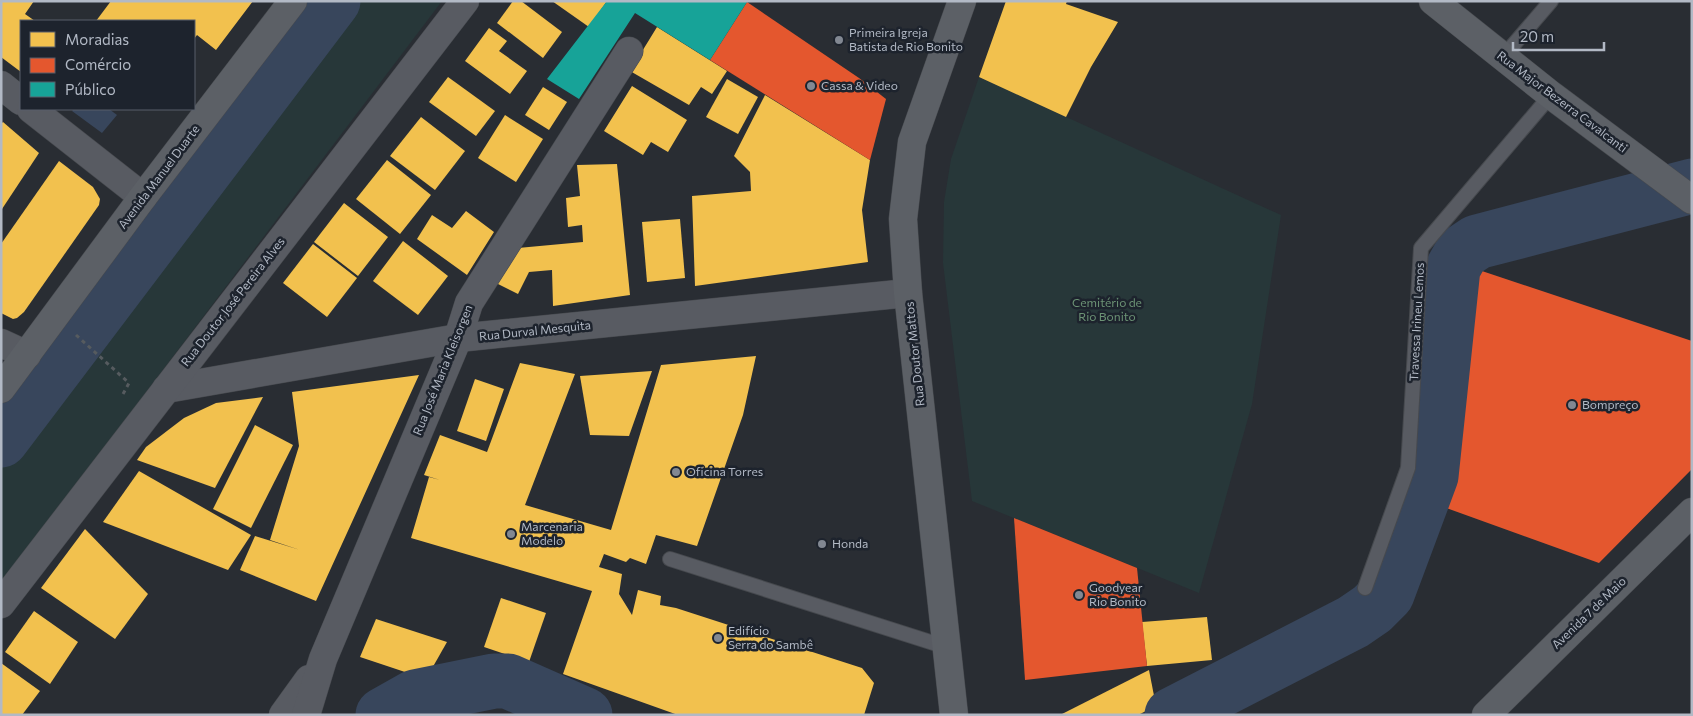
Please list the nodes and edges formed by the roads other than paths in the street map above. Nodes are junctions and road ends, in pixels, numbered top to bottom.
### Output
1 (293, 1) edge
2 (465, 1) edge
3 (962, 1) edge
4 (1433, 1) edge
5 (1551, 1) edge
6 (629, 51) dead end
7 (1503, 57) junction
8 (1, 85) edge
9 (1551, 95) junction
10 (20, 100) edge
11 (32, 110) edge
12 (143, 196) junction
13 (1691, 200) edge
14 (908, 293) junction
15 (458, 338) junction
16 (1, 343) edge
17 (27, 355) junction
18 (1, 389) edge
19 (166, 389) junction
20 (1692, 512) edge
21 (670, 559) dead end
22 (1365, 588) dead end
23 (1, 604) edge
24 (946, 647) junction
25 (323, 659) junction
26 (1497, 709) edge
27 (283, 715) edge
28 (306, 715) edge
29 (954, 715) edge

1 - 12 main road, Avenida Manuel Duarte
2 - 19 street, Rua Doutor José Pereira Alves
3 - 14 main road, Rua Doutor Mattos
4 - 7 main road, Rua Major Bezerra Cavalcanti
5 - 7 lane
6 - 15 street, Rua José Maria Kleisorgen
7 - 9 main road, Rua Major Bezerra Cavalcanti
8 - 10 street
9 - 13 main road, Rua Major Bezerra Cavalcanti
9 - 22 lane, Travessa Irineu Lemos
11 - 12 street
12 - 17 main road, Avenida Manuel Duarte
14 - 15 street, Rua Durval Mesquita
14 - 24 main road, Rua Doutor Mattos
15 - 19 street, Rua Durval Mesquita
15 - 25 street, Rua José Maria Kleisorgen
16 - 17 street
17 - 18 main road, Avenida Manuel Duarte
19 - 23 street, Rua Doutor José Pereira Alves
20 - 26 main road, Avenida 7 de Maio
21 - 24 lane
24 - 29 main road, Rua Doutor Mattos
25 - 27 street
25 - 28 street, Rua José Maria Kleisorgen

